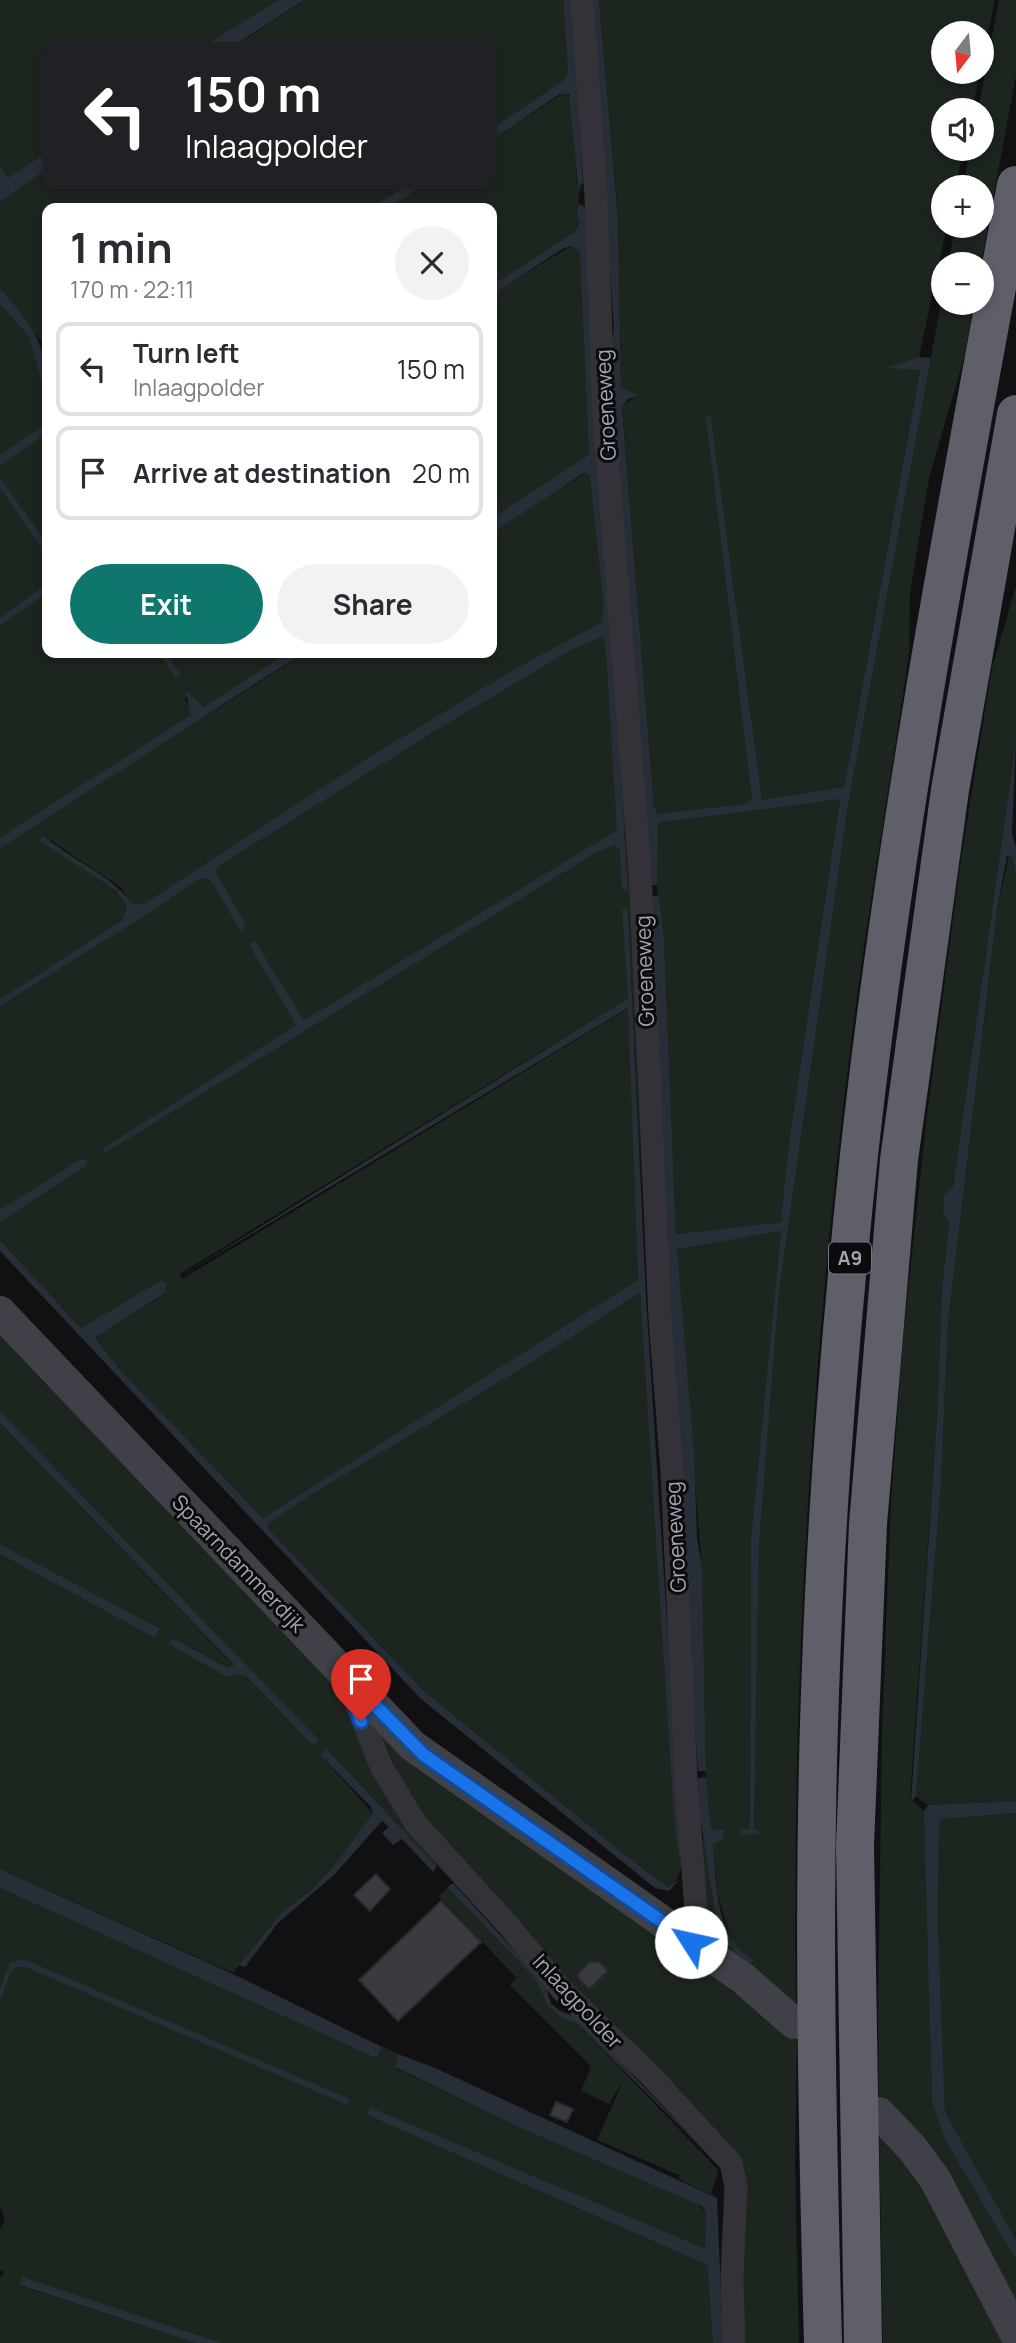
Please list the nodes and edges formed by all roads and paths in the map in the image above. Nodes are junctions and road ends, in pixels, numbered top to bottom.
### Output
1 (582, 0) edge
2 (1016, 185) edge
3 (1016, 414) edge
4 (0, 1312) edge
5 (346, 1676) junction
6 (691, 1942) junction
7 (794, 2023) dead end
8 (879, 2113) dead end
9 (1016, 2335) edge
10 (734, 2343) edge
11 (822, 2343) edge
12 (863, 2343) edge

1 - 6 street, Groeneweg
2 - 11 highway, A9
3 - 12 highway, A9
4 - 5 street, Spaarndammerdijk
5 - 6 street, Spaarndammerdijk
5 - 10 street, Inlaagpolder
6 - 7 street, Spaarndammerdijk
8 - 9 street

